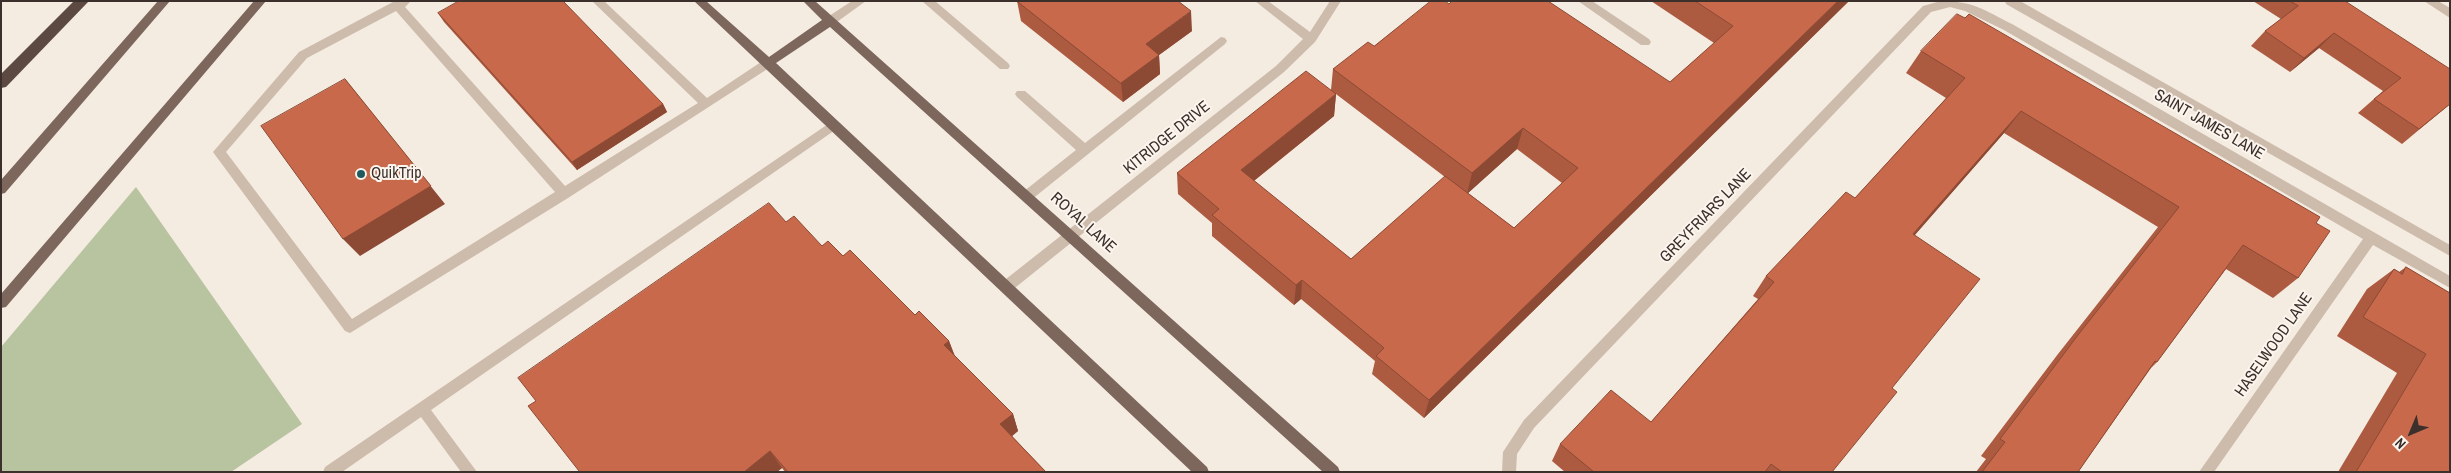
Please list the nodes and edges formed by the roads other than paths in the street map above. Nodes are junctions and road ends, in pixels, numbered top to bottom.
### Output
1 (82, 1) edge
2 (165, 1) edge
3 (261, 1) edge
4 (597, 1) edge
5 (699, 1) edge
6 (808, 1) edge
7 (861, 1) edge
8 (927, 1) edge
9 (1260, 1) edge
10 (1336, 1) edge
11 (1583, 1) edge
12 (2010, 1) edge
13 (2429, 1) edge
14 (401, 3) edge
15 (1950, 3) joint
16 (2450, 14) edge
17 (830, 21) junction
18 (1311, 39) junction
19 (1221, 41) dead end
20 (1645, 42) dead end
21 (768, 63) junction
22 (1004, 66) dead end
23 (1, 83) edge
24 (1021, 94) dead end
25 (706, 104) junction
26 (834, 125) junction
27 (1086, 150) junction
28 (1, 189) edge
29 (564, 194) junction
30 (1027, 196) junction
31 (1071, 236) junction
32 (2371, 238) junction
33 (2450, 251) edge
34 (2450, 283) edge
35 (1006, 287) junction
36 (1, 303) edge
37 (422, 408) junction
38 (330, 472) edge
39 (470, 472) edge
40 (1202, 472) edge
41 (1333, 472) edge
42 (1509, 472) edge
43 (2206, 472) edge

1 - 23 highway
2 - 28 main road
3 - 36 main road
4 - 25 street
5 - 21 main road
6 - 17 main road, ROYAL LANE
7 - 17 street
8 - 22 street
9 - 18 street
10 - 18 street, KITRIDGE DRIVE
11 - 20 street
12 - 33 street
13 - 16 street
14 - 29 street
14 - 29 street
15 - 32 street, SAINT JAMES LANE
15 - 42 street, GREYFRIARS LANE
17 - 21 main road
17 - 30 main road, ROYAL LANE
18 - 31 street, KITRIDGE DRIVE
19 - 27 street
21 - 25 street
21 - 26 main road
24 - 27 street
25 - 29 street
26 - 35 main road
26 - 37 street
27 - 30 street
30 - 31 main road, ROYAL LANE
31 - 35 street, KITRIDGE DRIVE
31 - 41 main road, ROYAL LANE
32 - 34 street, SAINT JAMES LANE
32 - 43 street, HASELWOOD LANE
35 - 40 main road
37 - 38 street
37 - 39 street

